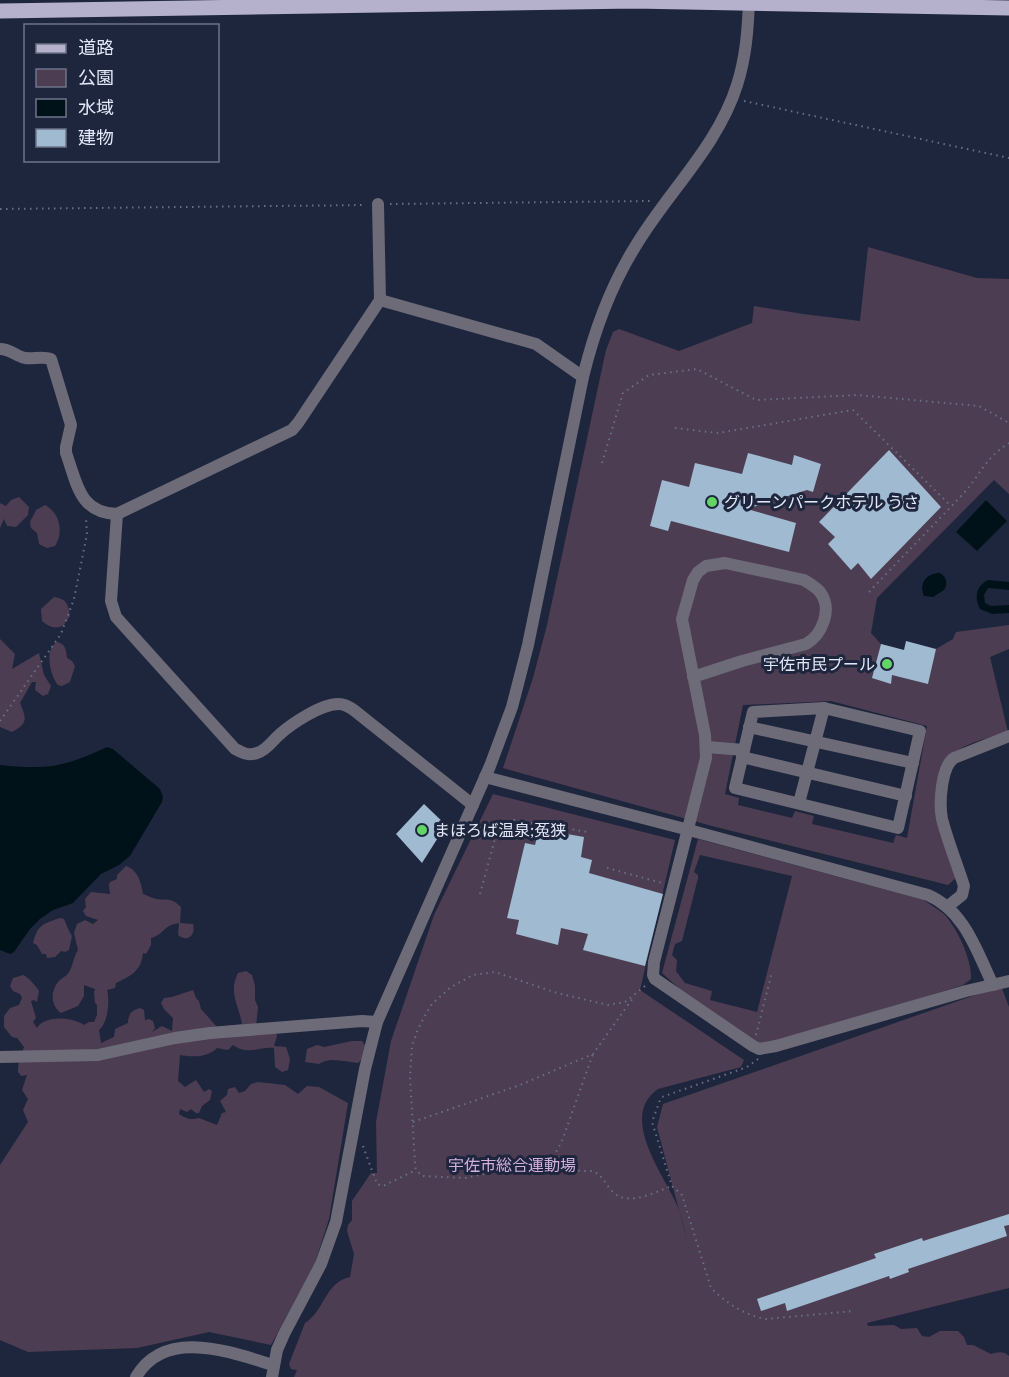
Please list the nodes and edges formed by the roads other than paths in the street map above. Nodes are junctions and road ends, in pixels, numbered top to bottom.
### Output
1 (749, 1) edge
2 (1009, 8) edge
3 (0, 11) edge
4 (378, 204) road end
5 (380, 300) junction
6 (0, 349) edge
7 (583, 377) junction
8 (117, 514) junction
9 (693, 677) junction
10 (824, 708) junction
11 (749, 726) junction
12 (1009, 736) edge
13 (815, 741) junction
14 (706, 747) junction
15 (743, 753) junction
16 (913, 763) junction
17 (807, 772) junction
18 (485, 777) junction
19 (906, 796) junction
20 (799, 803) junction
21 (473, 805) junction
22 (689, 830) junction
23 (948, 907) junction
24 (1009, 981) edge
25 (993, 985) junction
26 (377, 1022) junction
27 (0, 1057) edge
28 (272, 1371) edge
29 (135, 1377) edge

1 - 2 main road
1 - 3 main road
1 - 7 street
4 - 5 street
5 - 7 street
5 - 8 street
6 - 8 street
7 - 18 street
8 - 21 street
9 - 9 street
9 - 14 street
10 - 11 street
10 - 13 street
10 - 16 street
11 - 13 street
11 - 15 street
12 - 23 street
13 - 16 street
13 - 17 street
14 - 15 street
14 - 22 street
15 - 17 street
15 - 20 street
16 - 19 street
17 - 19 street
17 - 20 street
18 - 21 street
18 - 22 street
19 - 20 street
21 - 26 street
22 - 23 street
22 - 25 street
23 - 25 street
24 - 25 street
26 - 27 street
26 - 28 street
28 - 29 street

